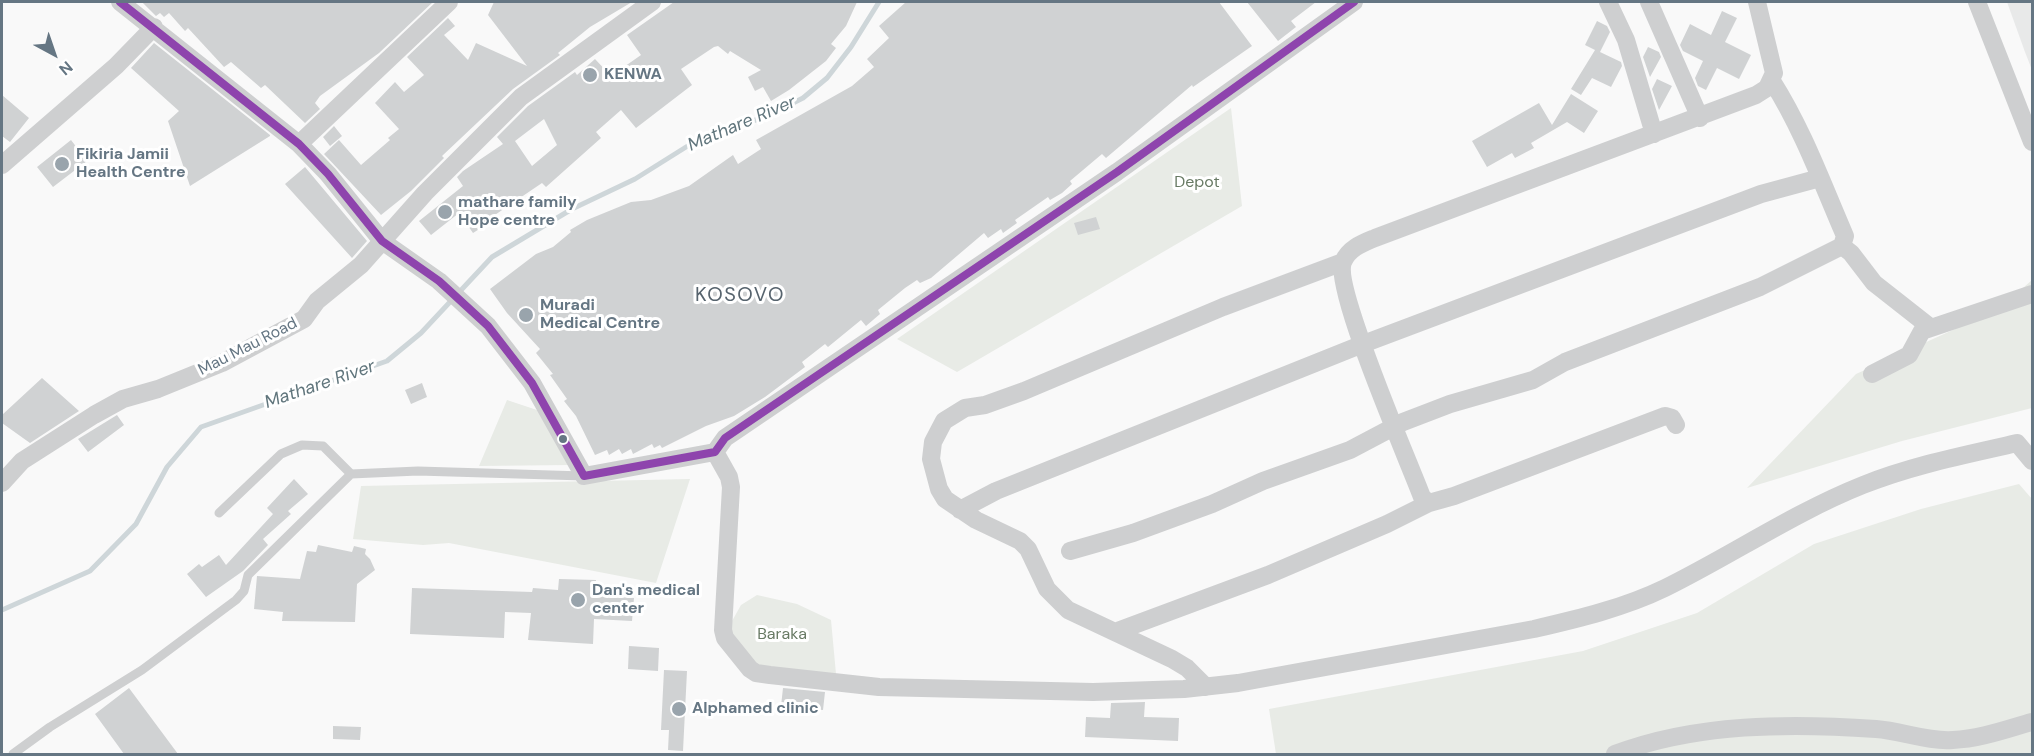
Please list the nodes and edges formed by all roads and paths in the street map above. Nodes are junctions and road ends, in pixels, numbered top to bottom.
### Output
1 (120, 2) edge
2 (449, 2) edge
3 (651, 2) edge
4 (1354, 2) edge
5 (1608, 2) edge
6 (1649, 2) edge
7 (1757, 2) edge
8 (1977, 2) edge
9 (1334, 8) edge
10 (154, 27) junction
11 (1772, 81) junction
12 (1700, 118) junction
13 (1654, 134) junction
14 (2032, 142) edge
15 (299, 144) junction
16 (2, 165) edge
17 (1820, 178) junction
18 (382, 241) junction
19 (1842, 246) junction
20 (1343, 262) junction
21 (2032, 294) edge
22 (1930, 327) junction
23 (1364, 344) junction
24 (1872, 374) dead end
25 (1676, 425) dead end
26 (1394, 428) junction
27 (2025, 442) edge
28 (715, 452) junction
29 (2032, 461) edge
30 (351, 474) junction
31 (584, 476) junction
32 (2, 483) edge
33 (1429, 502) junction
34 (960, 510) junction
35 (219, 513) dead end
36 (1070, 551) dead end
37 (1115, 632) junction
38 (1206, 687) junction
39 (2032, 722) edge
40 (13, 754) edge
41 (1616, 754) edge

1 - 10 street
2 - 15 street
3 - 18 street, Mau Mau Road
4 - 9 street
5 - 13 street
6 - 12 street
7 - 11 street
8 - 14 street
9 - 28 street
10 - 15 street
10 - 16 street
11 - 12 street
11 - 17 street
12 - 13 street
13 - 20 street
15 - 18 street
17 - 19 street
17 - 23 street
18 - 31 street
18 - 32 street, Mau Mau Road
19 - 22 street
19 - 26 street
20 - 23 street
20 - 34 street
21 - 22 street
22 - 24 street
23 - 26 street
23 - 34 street
25 - 33 street
26 - 33 street
26 - 36 street
27 - 29 street
27 - 38 street
28 - 31 street
28 - 38 street
30 - 31 lane
30 - 35 lane
30 - 40 lane
33 - 37 street
34 - 37 street
37 - 38 street
39 - 41 street

